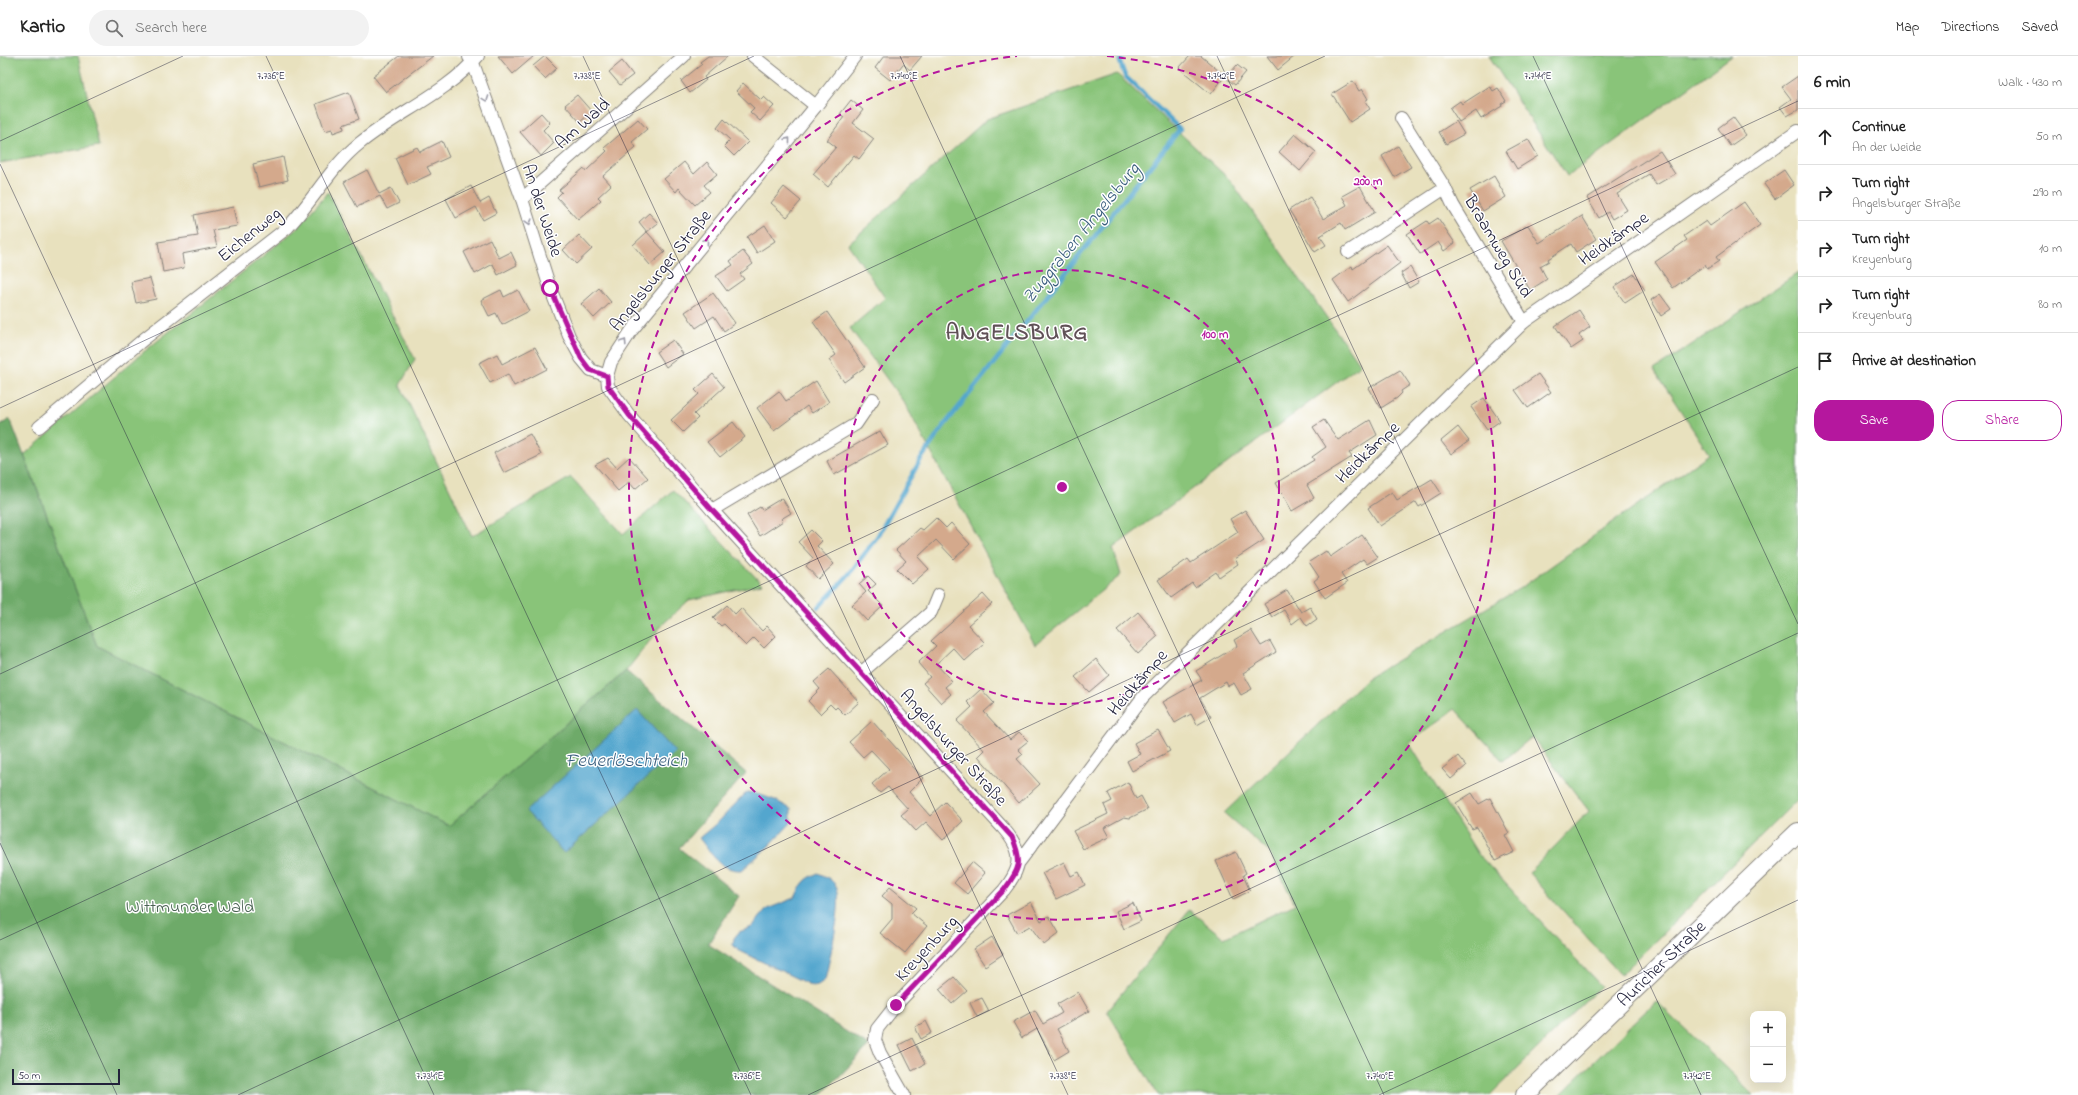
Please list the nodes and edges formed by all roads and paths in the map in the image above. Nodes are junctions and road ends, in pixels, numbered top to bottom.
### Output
1 (684, 56) edge
2 (753, 56) edge
3 (855, 56) edge
4 (473, 58) edge
5 (816, 106) junction
6 (1401, 118) dead end
7 (1798, 132) edge
8 (1445, 188) junction
9 (522, 199) junction
10 (1348, 252) dead end
11 (1524, 322) junction
12 (607, 376) junction
13 (873, 399) dead end
14 (39, 428) dead end
15 (712, 510) junction
16 (938, 595) dead end
17 (862, 672) junction
18 (1798, 832) edge
19 (1020, 861) junction
20 (904, 1095) edge
21 (1525, 1095) edge

1 - 9 street, Am Wald
2 - 5 street
3 - 5 street, Angelsburger Straße
4 -> 9 street, An der Weide
4 - 14 street, Eichenweg
12 -> 5 street, Angelsburger Straße
6 - 8 street, Braamweg Süd
7 - 11 street, Heidkämpe
8 - 10 street, Braamweg Süd
8 - 11 street, Braamweg Süd
9 -> 12 street, An der Weide
11 - 19 street, Heidkämpe
12 - 15 street, Angelsburger Straße
13 - 15 street
15 - 17 street, Angelsburger Straße
16 - 17 street
17 - 19 street, Angelsburger Straße
18 - 21 main road, Auricher Straße
19 - 20 street, Kreyenburg

